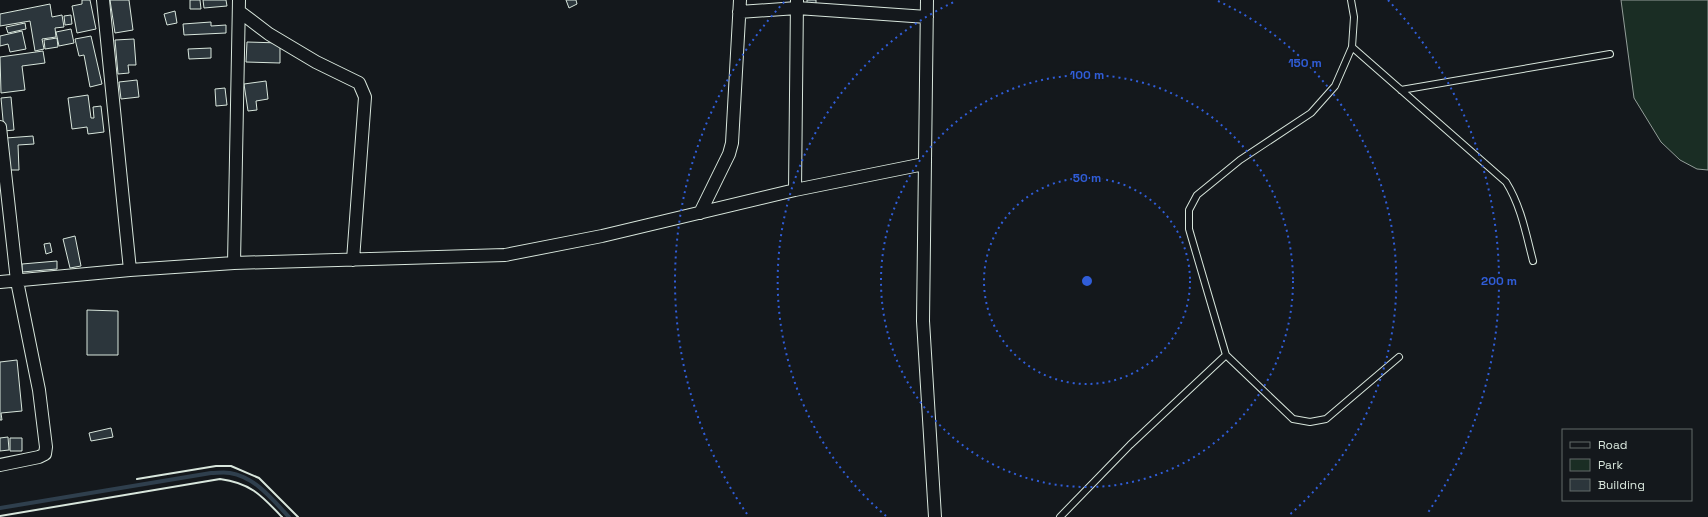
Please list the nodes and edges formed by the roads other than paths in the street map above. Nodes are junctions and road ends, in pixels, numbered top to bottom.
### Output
1 (103, 0) edge
2 (927, 0) edge
3 (1351, 0) edge
4 (797, 4) edge
5 (240, 6) edge
6 (739, 6) edge
7 (927, 17) junction
8 (1352, 47) junction
9 (1610, 54) dead end
10 (1401, 90) junction
11 (0, 127) edge
12 (924, 164) junction
13 (794, 190) junction
14 (700, 213) junction
15 (353, 260) junction
16 (1533, 261) dead end
17 (234, 263) junction
18 (130, 270) junction
19 (18, 281) junction
20 (0, 282) edge
21 (1226, 355) junction
22 (1399, 357) dead end
23 (0, 465) edge
24 (935, 517) edge
25 (1060, 517) edge

1 - 18 street
2 - 7 street
3 - 8 lane
4 - 6 street
4 - 7 street
4 - 13 street
5 - 15 street
5 - 17 street
6 - 14 street
7 - 12 street
8 - 10 lane
8 - 21 lane
9 - 10 lane
10 - 16 lane
11 - 19 street
12 - 13 street
12 - 24 street
13 - 14 street
14 - 15 street
15 - 17 street
17 - 18 street
18 - 19 street
19 - 20 street
19 - 23 street
21 - 22 lane
21 - 25 lane

